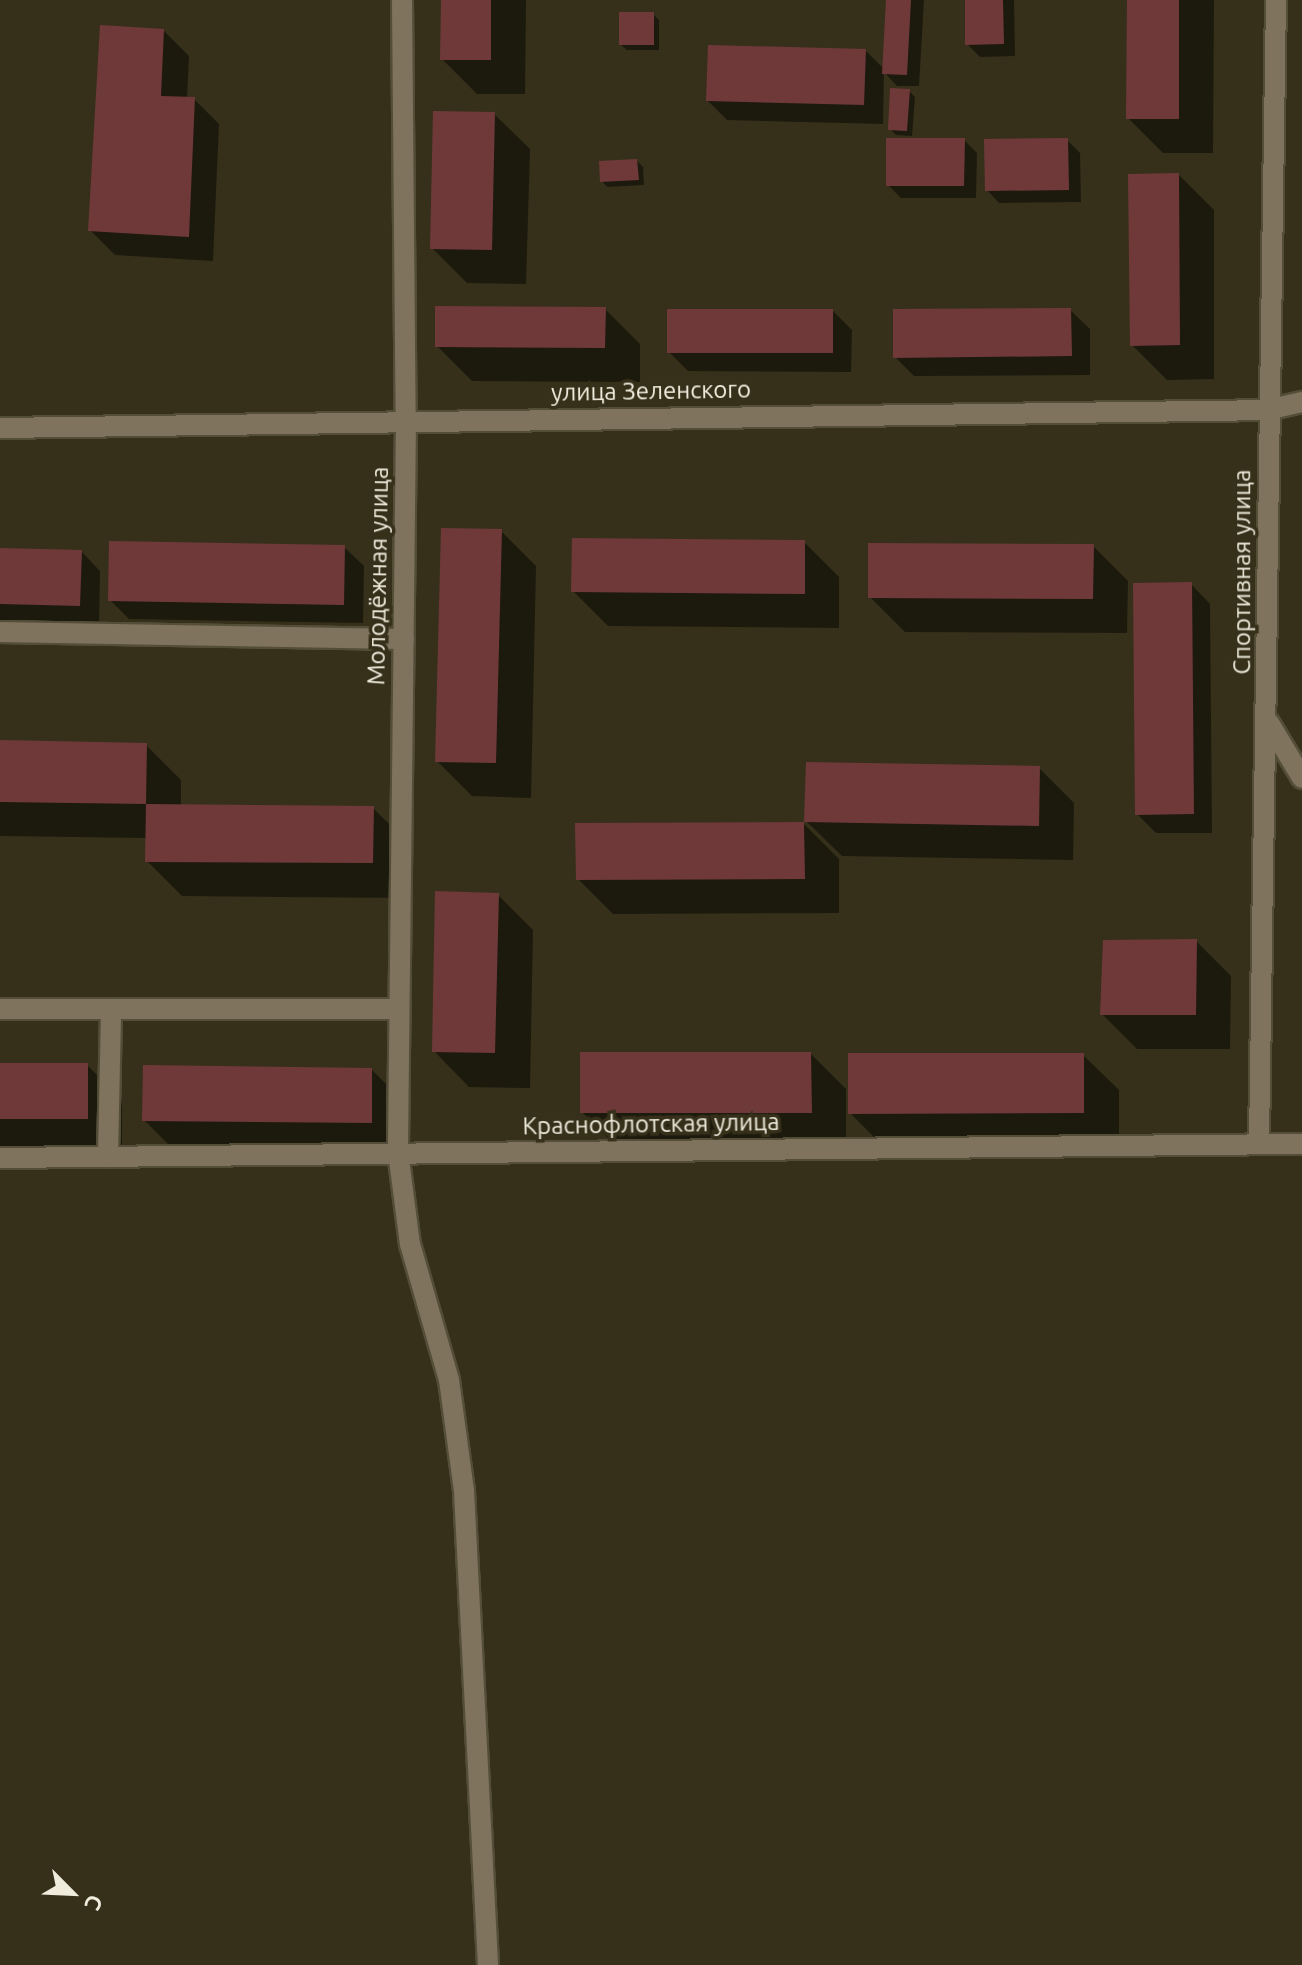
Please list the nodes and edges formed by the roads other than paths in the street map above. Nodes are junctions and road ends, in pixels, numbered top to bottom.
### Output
1 (402, 0) edge
2 (1276, 0) edge
3 (1302, 402) edge
4 (1267, 410) junction
5 (406, 419) junction
6 (0, 428) edge
7 (0, 632) edge
8 (404, 639) junction
9 (1269, 722) junction
10 (1302, 778) edge
11 (0, 1009) edge
12 (111, 1009) junction
13 (399, 1009) junction
14 (1259, 1143) junction
15 (1302, 1144) edge
16 (398, 1152) junction
17 (108, 1157) junction
18 (0, 1158) edge
19 (488, 1965) edge

1 - 5 street, Молодёжная улица
2 - 4 street, Спортивная улица
3 - 4 street, улица Зеленского
4 - 5 street, улица Зеленского
4 - 9 street, Спортивная улица
5 - 6 street, улица Зеленского
5 - 8 street, Молодёжная улица
7 - 8 street
8 - 13 street, Молодёжная улица
9 - 10 street
9 - 14 street, Спортивная улица
11 - 12 street
12 - 13 street
12 - 17 street
13 - 16 street, Молодёжная улица
14 - 15 street, Краснофлотская улица
14 - 16 street, Краснофлотская улица
16 - 17 street, Краснофлотская улица
16 - 19 street, Молодёжная улица
17 - 18 street, Краснофлотская улица

